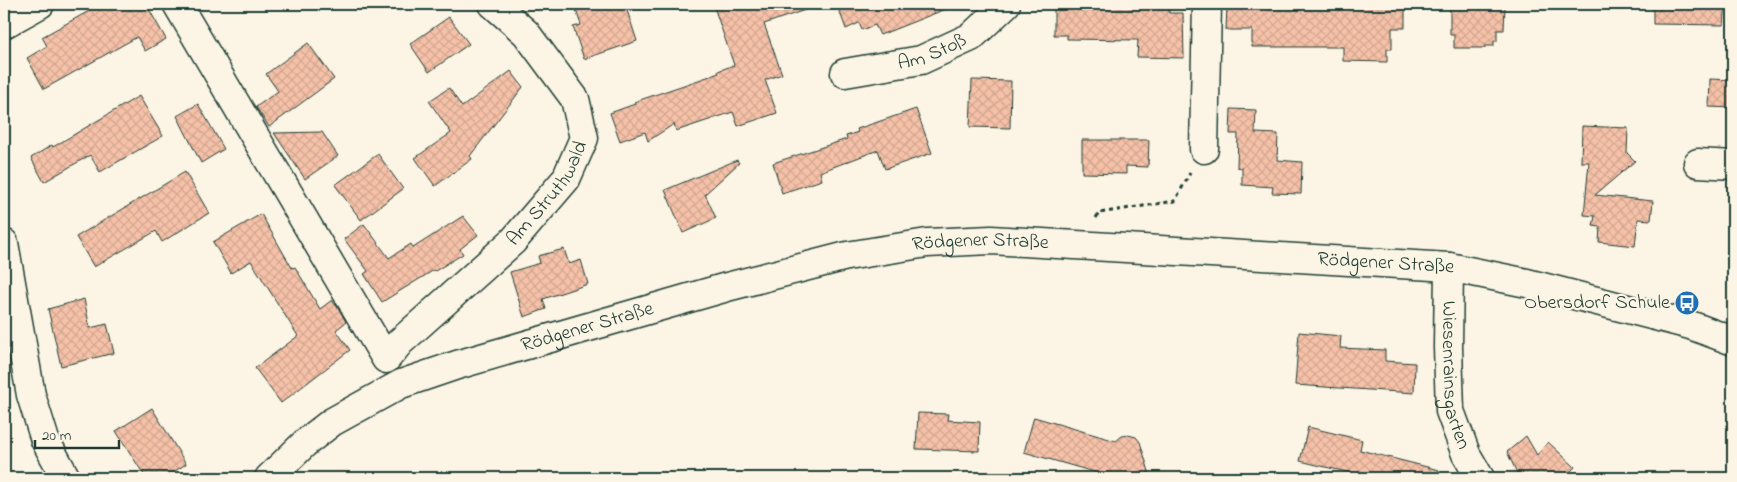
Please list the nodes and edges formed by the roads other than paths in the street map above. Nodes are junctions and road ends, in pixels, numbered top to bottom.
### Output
1 (40, 4) edge
2 (177, 4) edge
3 (493, 4) edge
4 (1006, 4) edge
5 (1207, 4) edge
6 (4, 24) edge
7 (845, 73) dead end
8 (1204, 149) road end
9 (1698, 163) dead end
10 (1733, 165) edge
11 (5, 260) edge
12 (1449, 267) junction
13 (1733, 341) edge
14 (386, 359) junction
15 (401, 384) junction
16 (66, 478) edge
17 (269, 478) edge
18 (1480, 478) edge

1 - 6 main road
2 - 14 main road
3 - 14 main road, Am Struthwald
4 - 7 main road, Am Stoß
5 - 8 main road
9 - 10 main road
11 - 16 main road
12 - 13 main road, Rödgener Straße
12 - 15 main road, Rödgener Straße
12 - 18 main road, Wiesenrainsgarten
14 - 15 main road
15 - 17 main road, Rödgener Straße

